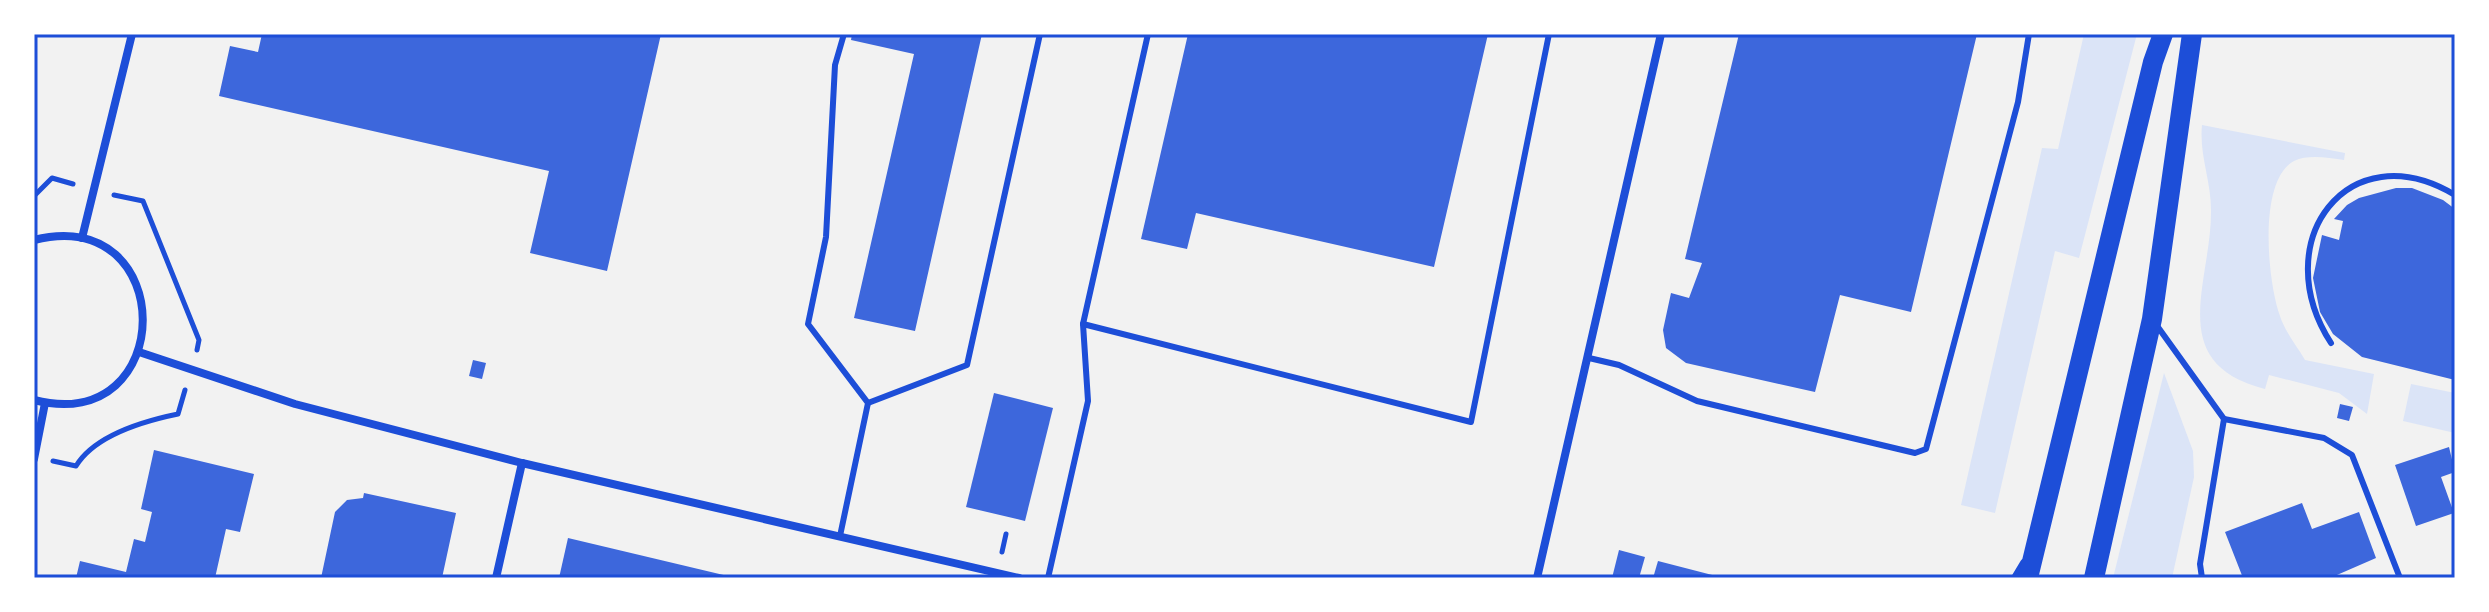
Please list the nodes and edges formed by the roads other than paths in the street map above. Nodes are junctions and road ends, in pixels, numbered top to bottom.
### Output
1 (132, 34) edge
2 (844, 34) edge
3 (1040, 34) edge
4 (1148, 34) edge
5 (1549, 34) edge
6 (1661, 34) edge
7 (2029, 34) edge
8 (2163, 34) edge
9 (2192, 34) edge
10 (2455, 195) edge
11 (82, 238) junction
12 (34, 240) edge
13 (2152, 319) junction
14 (1083, 324) junction
15 (2331, 343) dead end
16 (139, 352) junction
17 (1589, 358) junction
18 (34, 400) edge
19 (45, 403) junction
20 (868, 403) junction
21 (2224, 419) junction
22 (34, 459) edge
23 (522, 463) junction
24 (840, 536) junction
25 (2037, 542) junction
26 (996, 576) edge
27 (496, 578) edge
28 (1019, 578) edge
29 (1048, 578) edge
30 (1537, 578) edge
31 (2015, 578) edge
32 (2028, 578) edge
33 (2094, 578) edge
34 (2202, 578) edge
35 (2400, 578) edge

1 - 11 street
2 - 20 lane
3 - 20 lane
4 - 14 lane
5 - 14 lane
6 - 17 street
7 - 17 lane
8 - 25 main road
9 - 13 main road
10 - 15 lane
11 - 12 street
11 - 16 street
13 - 21 lane
13 - 33 main road
14 - 29 lane
16 - 19 street
16 - 23 street
17 - 30 street
18 - 19 street
19 - 22 street
20 - 24 lane
21 - 34 lane
21 - 35 lane
23 - 24 street
23 - 27 street
24 - 26 street
25 - 31 street
25 - 32 main road
26 - 28 street

